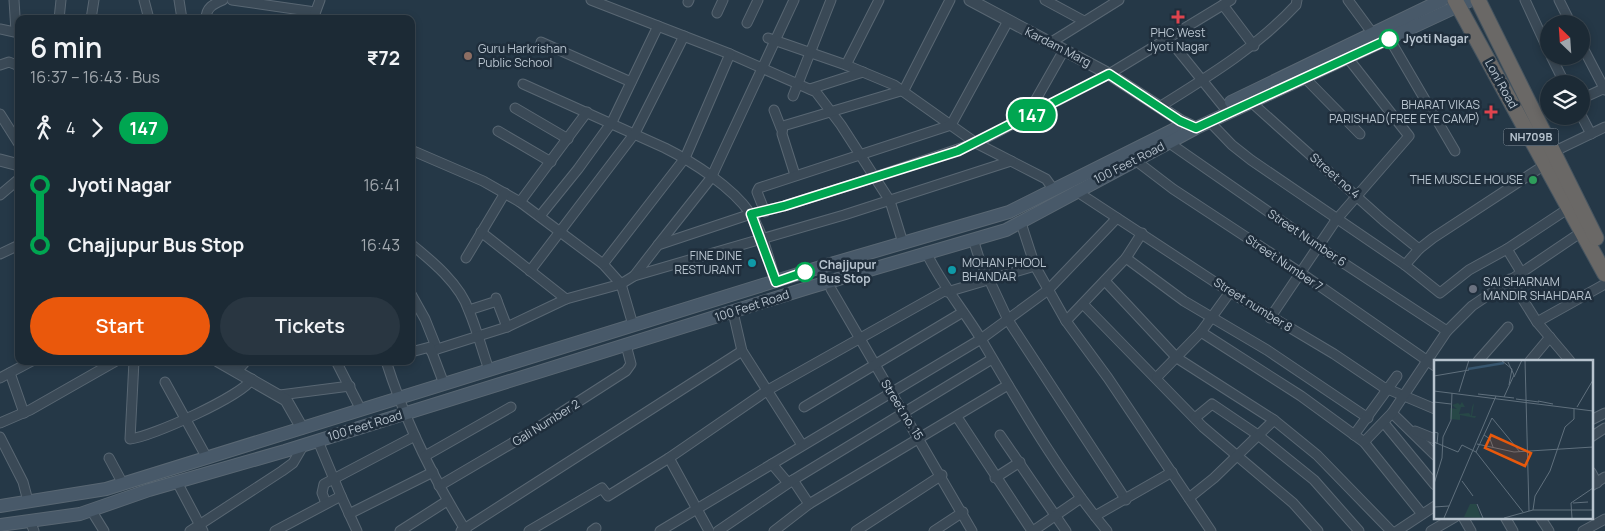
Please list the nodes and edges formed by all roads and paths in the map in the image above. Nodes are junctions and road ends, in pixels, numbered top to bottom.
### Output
1 (14, 0) edge
2 (61, 0) edge
3 (94, 0) edge
4 (144, 0) edge
5 (179, 0) edge
6 (224, 0) edge
7 (232, 0) edge
8 (320, 0) edge
9 (591, 0) edge
10 (723, 0) edge
11 (758, 0) edge
12 (794, 0) edge
13 (831, 0) edge
14 (879, 0) edge
15 (950, 0) edge
16 (970, 0) edge
17 (1045, 0) edge
18 (1099, 0) edge
19 (1119, 0) edge
20 (1297, 0) edge
21 (1348, 0) edge
22 (1442, 0) edge
23 (1478, 0) edge
24 (1525, 0) edge
25 (1559, 0) edge
26 (1227, 2) edge
27 (1462, 2) edge
28 (1104, 9) junction
29 (718, 13) dead end
30 (15, 15) edge
31 (59, 15) edge
32 (92, 15) edge
33 (148, 15) edge
34 (181, 15) edge
35 (206, 15) edge
36 (309, 15) edge
37 (314, 15) edge
38 (1566, 15) edge
39 (1008, 21) junction
40 (1084, 22) junction
41 (747, 24) dead end
42 (658, 26) junction
43 (0, 29) edge
44 (1540, 32) edge
45 (15, 33) edge
46 (1373, 34) junction
47 (684, 36) junction
48 (1168, 38) junction
49 (771, 39) junction
50 (541, 42) dead end
51 (1050, 43) junction
52 (1393, 45) dead end
53 (1254, 46) junction
54 (1064, 50) junction
55 (809, 53) junction
56 (730, 54) junction
57 (1347, 57) junction
58 (1590, 61) edge
59 (15, 64) edge
60 (0, 65) edge
61 (846, 65) junction
62 (761, 67) junction
63 (863, 72) junction
64 (1109, 74) junction
65 (1304, 77) junction
66 (1202, 81) junction
67 (632, 82) junction
68 (799, 83) junction
69 (523, 84) dead end
70 (810, 89) junction
71 (1605, 89) edge
72 (904, 90) junction
73 (1590, 95) edge
74 (792, 96) dead end
75 (1251, 102) junction
76 (1161, 106) junction
77 (1223, 106) junction
78 (514, 108) dead end
79 (774, 110) dead end
80 (587, 112) junction
81 (832, 113) junction
82 (0, 114) edge
83 (1026, 118) junction
84 (612, 122) junction
85 (1209, 122) junction
86 (951, 125) junction
87 (1586, 125) edge
88 (1191, 126) junction
89 (1605, 127) edge
90 (781, 128) junction
91 (498, 132) dead end
92 (635, 133) junction
93 (1360, 134) dead end
94 (1591, 134) junction
95 (15, 138) edge
96 (568, 139) junction
97 (1168, 142) junction
98 (976, 143) junction
99 (1455, 151) dead end
100 (415, 152) edge
101 (860, 156) junction
102 (685, 158) junction
103 (1547, 158) junction
104 (0, 160) edge
105 (1135, 160) junction
106 (1011, 161) junction
107 (551, 162) junction
108 (15, 164) edge
109 (795, 175) junction
110 (711, 178) junction
111 (873, 178) junction
112 (15, 182) edge
113 (1051, 186) dead end
114 (1076, 191) junction
115 (505, 193) junction
116 (0, 195) edge
117 (1357, 195) junction
118 (890, 201) junction
119 (520, 202) junction
120 (1569, 208) junction
121 (765, 212) junction
122 (751, 214) junction
123 (540, 216) junction
124 (1117, 218) junction
125 (1336, 220) junction
126 (1021, 223) junction
127 (1586, 229) junction
128 (481, 232) junction
129 (561, 232) junction
130 (1142, 233) junction
131 (761, 238) junction
132 (974, 239) junction
133 (903, 243) junction
134 (658, 244) junction
135 (15, 247) edge
136 (1319, 247) junction
137 (415, 248) edge
138 (1419, 249) junction
139 (1506, 249) junction
140 (926, 252) junction
141 (0, 254) edge
142 (1605, 254) edge
143 (466, 258) dead end
144 (1126, 258) junction
145 (603, 264) junction
146 (1405, 265) junction
147 (1035, 266) junction
148 (530, 270) junction
149 (1520, 272) junction
150 (1301, 273) junction
151 (1605, 274) edge
152 (634, 276) junction
153 (1510, 279) junction
154 (988, 280) junction
155 (1105, 281) junction
156 (776, 282) junction
157 (621, 284) junction
158 (1605, 284) edge
159 (831, 289) dead end
160 (1048, 290) junction
161 (947, 291) junction
162 (1230, 292) junction
163 (566, 299) junction
164 (415, 301) edge
165 (1083, 304) junction
166 (469, 310) junction
167 (733, 312) junction
168 (963, 312) junction
169 (1213, 316) junction
170 (1270, 318) junction
171 (1008, 320) junction
172 (1066, 321) junction
173 (1537, 322) junction
174 (633, 325) junction
175 (507, 327) junction
176 (1508, 327) dead end
177 (1447, 331) junction
178 (1201, 332) junction
179 (476, 336) junction
180 (1550, 337) junction
181 (981, 339) junction
182 (859, 340) junction
183 (632, 343) junction
184 (434, 350) junction
185 (415, 351) edge
186 (742, 351) junction
187 (1177, 358) junction
188 (992, 359) junction
189 (1479, 360) edge
190 (1531, 360) edge
191 (1569, 360) edge
192 (1426, 361) junction
193 (25, 365) edge
194 (109, 365) edge
195 (134, 365) edge
196 (226, 365) edge
197 (242, 365) edge
198 (338, 365) edge
199 (387, 365) edge
200 (874, 365) junction
201 (1434, 365) edge
202 (489, 370) junction
203 (237, 371) junction
204 (10, 373) junction
205 (1397, 376) dead end
206 (0, 378) edge
207 (1157, 378) junction
208 (252, 379) junction
209 (164, 382) dead end
210 (444, 384) junction
211 (1008, 385) junction
212 (350, 386) junction
213 (768, 390) junction
214 (1389, 390) junction
215 (891, 394) junction
216 (280, 395) junction
217 (1404, 395) junction
218 (399, 399) junction
219 (511, 406) dead end
220 (804, 407) dead end
221 (1434, 409) edge
222 (361, 410) junction
223 (1392, 412) junction
224 (24, 413) junction
225 (1605, 413) edge
226 (406, 414) junction
227 (904, 414) junction
228 (957, 417) junction
229 (186, 418) junction
230 (1195, 418) junction
231 (1368, 418) junction
232 (1274, 420) junction
233 (1592, 420) edge
234 (0, 423) edge
235 (1384, 423) junction
236 (302, 428) junction
237 (1605, 428) edge
238 (1410, 429) junction
239 (1000, 435) dead end
240 (1258, 435) junction
241 (1354, 435) junction
242 (415, 436) junction
243 (1592, 436) edge
244 (0, 437) edge
245 (920, 439) junction
246 (1434, 439) edge
247 (318, 441) junction
248 (1364, 442) junction
249 (802, 445) junction
250 (304, 446) junction
251 (1434, 454) edge
252 (425, 456) junction
253 (1236, 457) junction
254 (109, 458) dead end
255 (207, 458) junction
256 (669, 458) junction
257 (1020, 462) junction
258 (772, 464) junction
259 (433, 472) junction
260 (1172, 472) junction
261 (942, 476) junction
262 (1605, 477) edge
263 (334, 478) junction
264 (995, 478) junction
265 (790, 481) junction
266 (177, 482) junction
267 (123, 484) junction
268 (1434, 484) edge
269 (1594, 485) edge
270 (439, 486) junction
271 (341, 496) junction
272 (1082, 498) junction
273 (1189, 498) junction
274 (1126, 500) junction
275 (28, 501) junction
276 (447, 501) junction
277 (326, 503) junction
278 (809, 504) junction
279 (0, 506) edge
280 (1434, 507) edge
281 (698, 508) junction
282 (91, 510) junction
283 (963, 512) junction
284 (349, 514) junction
285 (1422, 514) junction
286 (1056, 515) junction
287 (1095, 516) junction
288 (1452, 518) edge
289 (1464, 518) edge
290 (1506, 518) edge
291 (1542, 518) edge
292 (1605, 519) edge
293 (0, 525) edge
294 (32, 526) edge
295 (201, 528) edge
296 (464, 530) edge
297 (1434, 530) edge
298 (104, 531) edge
299 (190, 531) edge
300 (275, 531) edge
301 (356, 531) edge
302 (400, 531) edge
303 (529, 531) edge
304 (660, 531) edge
305 (710, 531) edge
306 (718, 531) edge
307 (774, 531) edge
308 (856, 531) edge
309 (934, 531) edge
310 (972, 531) edge
311 (1033, 531) edge
312 (1066, 531) edge
313 (1108, 531) edge
314 (1211, 531) edge
315 (1318, 531) edge
316 (1359, 531) edge
317 (1391, 531) edge
318 (1397, 531) edge
319 (1472, 531) edge
320 (1513, 531) edge
321 (1549, 531) edge
322 (1584, 531) edge

1 - 30 street
2 - 31 street
3 - 32 street
4 - 33 street
5 - 34 street
6 - 35 street
7 - 36 street
8 - 37 street
9 - 42 street
10 - 29 street
11 - 41 street
12 - 49 street
13 - 55 street
14 - 61 street
15 - 72 street
16 - 39 street, Kardam Marg
17 - 40 street
18 - 28 street
19 - 28 street
20 - 53 street
21 - 46 street
22 - 46 main road, 100 Feet Road
23 - 103 highway, Loni Road / NH709B
24 - 44 street
25 - 38 street
26 - 48 street
26 - 53 street
27 - 57 main road, 100 Feet Road
27 - 103 highway, Loni Road / NH709B
28 - 40 street
39 - 51 street, Kardam Marg
39 - 86 street
40 - 51 street
42 - 47 street
42 - 67 street
43 - 45 street
46 - 77 main road, 100 Feet Road
47 - 56 street
47 - 92 street
48 - 64 street
48 - 66 street
49 - 55 street
49 - 62 street
50 - 67 street
51 - 54 street, Kardam Marg
52 - 99 street
53 - 66 street
54 - 64 street, Kardam Marg
54 - 83 street
55 - 61 street
55 - 68 street
56 - 62 street
56 - 102 street
57 - 65 main road, 100 Feet Road
57 - 117 street
58 - 71 street
59 - 60 street
61 - 63 street
62 - 68 street
62 - 110 street
63 - 70 street
63 - 72 street
64 - 76 street, Kardam Marg
64 - 83 street
65 - 75 main road, 100 Feet Road
65 - 93 street
66 - 76 street
66 - 77 street
67 - 84 street
68 - 70 street
68 - 74 street
69 - 80 street
70 - 81 street
71 - 73 street
72 - 81 street
72 - 86 street
75 - 85 main road, 100 Feet Road
75 - 117 street, Street no.4
76 - 88 street, Kardam Marg
77 - 88 main road, 100 Feet Road
78 - 96 street
79 - 90 street
80 - 84 street
80 - 96 street
81 - 90 street
81 - 101 street
82 - 95 street
83 - 98 street
84 - 92 street
84 - 123 street
85 - 88 main road, 100 Feet Road
85 - 125 street
86 - 98 street
86 - 101 street
87 - 94 street
88 - 97 main road, 100 Feet Road
88 - 133 main road, 100 Feet Road
89 - 94 street
90 - 109 street
91 - 107 street
92 - 102 street
92 - 129 street
94 - 103 street
96 - 107 street
97 - 105 main road, 100 Feet Road
97 - 136 street, Street Number 6
98 - 106 street
98 - 111 street
100 - 115 street
101 - 109 street
101 - 111 street
102 - 110 street
102 - 145 street
103 - 120 highway, Loni Road / NH709B
103 - 127 highway, Loni Road / NH709B
103 - 138 street
104 - 108 street
105 - 114 main road, 100 Feet Road
105 - 150 street, Street Number 7
106 - 113 street
106 - 118 street
107 - 119 street
109 - 121 street
110 - 122 street
110 - 134 street
111 - 118 street
111 - 121 street
112 - 116 street
114 - 124 street, Street number 8
114 - 126 main road, 100 Feet Road
115 - 119 street
115 - 128 street
117 - 125 street
117 - 138 street, Street no.4
118 - 131 street
118 - 133 street
119 - 123 street
120 - 127 highway, Loni Road / NH709B
120 - 139 street
121 - 122 street
122 - 131 street
122 - 134 street
123 - 129 street
124 - 130 street, Street number 8
124 - 160 street
125 - 136 street
125 - 146 street
126 - 132 main road, 100 Feet Road
126 - 147 street
127 - 142 highway, Loni Road / NH709B
127 - 149 street
127 - 151 highway, Loni Road / NH709B
128 - 143 street
128 - 148 street
129 - 145 street
129 - 148 street
130 - 144 street
130 - 162 street, Street number 8
131 - 152 street
131 - 156 street
132 - 140 main road, 100 Feet Road
132 - 154 street
133 - 156 main road, 100 Feet Road
134 - 152 street
135 - 141 street
136 - 150 street
136 - 177 street, Street Number 6
137 - 166 street
138 - 146 street
139 - 146 street
139 - 149 street
140 - 161 street
140 - 167 main road, 100 Feet Road
144 - 155 street
144 - 169 street
145 - 157 street
147 - 154 street
147 - 160 street
148 - 163 street
149 - 153 street
150 - 170 street
150 - 192 street, Street Number 7
152 - 157 street
153 - 173 street
153 - 177 street
154 - 161 street
154 - 171 street
155 - 165 street
155 - 187 street
156 - 174 main road, 100 Feet Road
157 - 163 street
157 - 174 street
158 - 173 street
159 - 182 street, Street no. 15
160 - 171 street
160 - 172 street
161 - 168 street
161 - 182 street
162 - 169 street
162 - 170 street, Street number 8
163 - 175 street
164 - 184 street
165 - 172 street
165 - 207 street
166 - 175 street
166 - 179 street
167 - 183 main road, 100 Feet Road
167 - 186 street
168 - 181 street
168 - 200 street
169 - 178 street
169 - 231 street
170 - 214 street, Street number 8
171 - 181 street
171 - 274 street
172 - 260 street
173 - 180 street
174 - 183 main road
174 - 202 main road, 100 Feet Road
175 - 179 street
176 - 189 street
177 - 192 street
178 - 187 street
178 - 241 street
179 - 184 street
179 - 202 street
180 - 190 street
180 - 191 street
181 - 188 street
181 - 215 street
182 - 200 street, Street no. 15
182 - 213 street
183 - 226 main road, 100 Feet Road
183 - 270 street, Gali Number 2
184 - 185 street
184 - 210 street
186 - 213 street
186 - 296 street
187 - 207 street
187 - 232 street
188 - 211 street
188 - 227 street
192 - 201 street, Street Number 7
192 - 217 street
193 - 204 street
194 - 224 street
195 - 229 street
196 - 203 street
197 - 203 street
198 - 212 street
199 - 218 street
200 - 215 street, Street no. 15
200 - 220 street
202 - 210 main road, 100 Feet Road
203 - 208 street
204 - 206 street
204 - 224 street
205 - 214 street
207 - 230 street
208 - 216 street
208 - 229 street
209 - 229 street
210 - 218 main road, 100 Feet Road
211 - 228 street
211 - 272 street
212 - 216 street
212 - 222 street
213 - 249 street
213 - 256 street
214 - 217 street, Street number 8
214 - 231 street
215 - 227 street, Street no. 15
215 - 249 street
216 - 236 street
217 - 221 street, Street number 8
217 - 223 street
218 - 222 main road, 100 Feet Road
218 - 226 street
219 - 252 street
222 - 236 main road, 100 Feet Road
223 - 235 street
223 - 238 street
224 - 234 street
225 - 233 street
226 - 242 street
226 - 247 main road, 100 Feet Road
227 - 245 street, Street no. 15
227 - 265 street
228 - 245 street
228 - 264 street
229 - 255 street
230 - 240 street
230 - 253 street
231 - 241 street
232 - 240 street
232 - 317 street
235 - 248 street
235 - 268 street
236 - 255 main road, 100 Feet Road
237 - 243 street
238 - 246 street
238 - 251 street
239 - 257 street
240 - 253 street
240 - 316 street
241 - 248 street
242 - 252 street
242 - 263 street
244 - 275 street
245 - 261 street, Street no. 15
245 - 278 street
247 - 250 main road, 100 Feet Road
247 - 263 street
248 - 285 street
249 - 258 street
250 - 266 main road, 100 Feet Road
250 - 295 street
252 - 259 street
253 - 273 street
253 - 315 street
254 - 267 street
255 - 267 main road, 100 Feet Road
256 - 281 street
256 - 303 street
257 - 264 street
257 - 286 street
258 - 265 street
258 - 281 street
259 - 270 street
259 - 284 street
260 - 273 street
260 - 274 street
261 - 283 street, Street no. 15
261 - 308 street
262 - 269 street
263 - 271 street
263 - 277 street
264 - 311 street
265 - 278 street
265 - 306 street
266 - 282 main road, 100 Feet Road
266 - 295 street
267 - 275 main road, 100 Feet Road
270 - 276 street
271 - 277 street
271 - 284 street
272 - 286 street
272 - 287 street
273 - 314 street
274 - 287 street
275 - 279 main road, 100 Feet Road
276 - 296 street
276 - 302 street
277 - 300 street
278 - 307 street
280 - 285 street
281 - 304 street
281 - 305 street
282 - 294 main road, 100 Feet Road
282 - 298 street
283 - 309 street
283 - 310 street, Street no. 15
284 - 301 street
285 - 318 street
286 - 311 street
286 - 312 street
287 - 313 street
288 - 297 street
289 - 319 street
290 - 320 street
291 - 321 street
292 - 322 street
293 - 294 main road, 100 Feet Road
295 - 299 street

